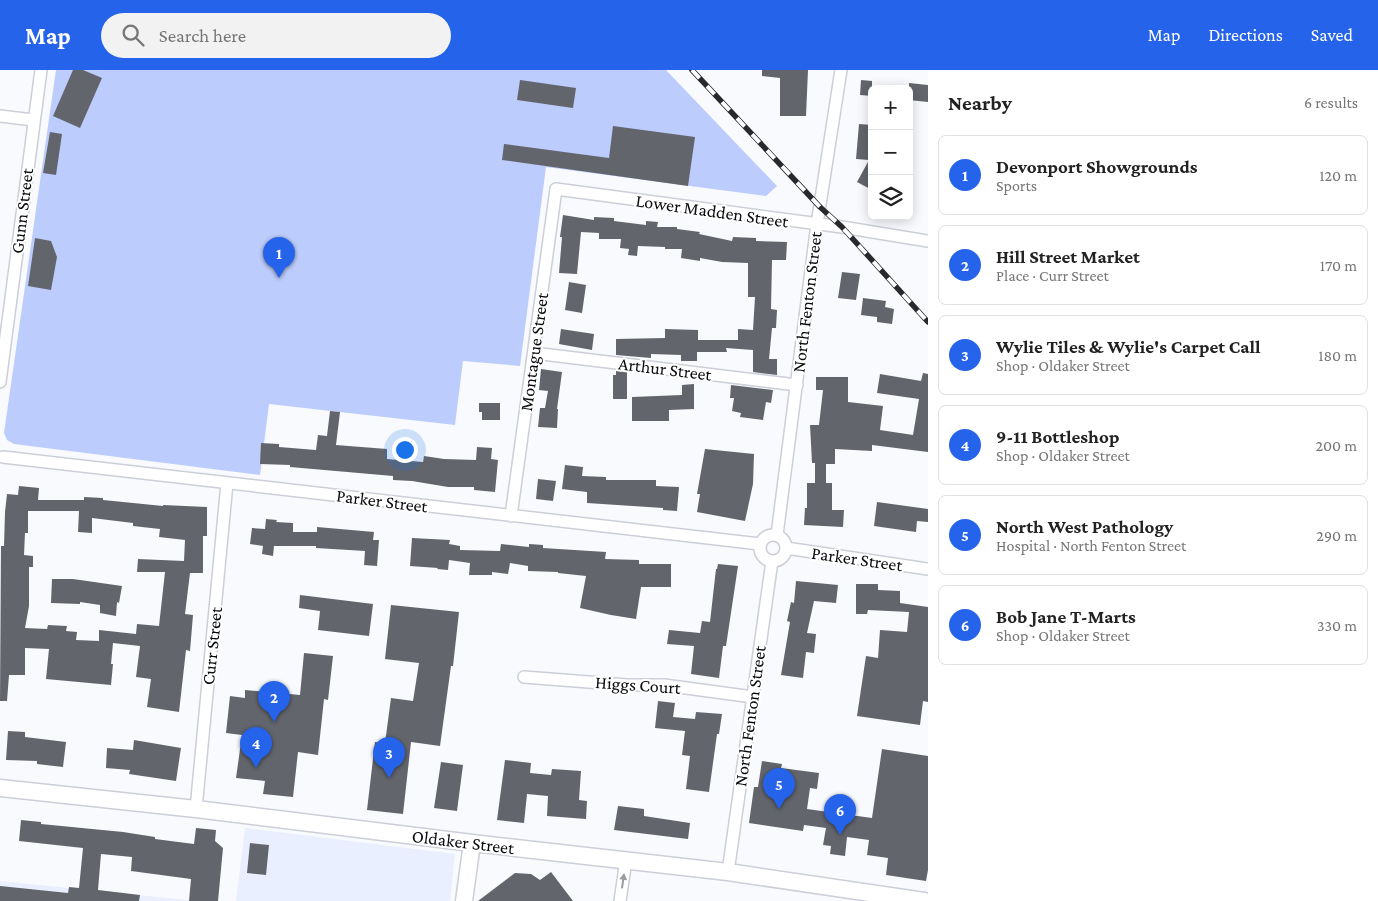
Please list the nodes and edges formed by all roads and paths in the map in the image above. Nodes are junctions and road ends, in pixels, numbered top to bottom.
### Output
1 (41, 70) edge
2 (841, 70) edge
3 (0, 116) edge
4 (33, 120) junction
5 (556, 189) joint
6 (817, 224) junction
7 (928, 241) edge
8 (534, 353) junction
9 (0, 382) edge
10 (797, 385) junction
11 (1, 455) edge
12 (227, 483) junction
13 (511, 516) junction
14 (777, 535) junction
15 (760, 544) junction
16 (786, 548) junction
17 (772, 561) junction
18 (928, 569) edge
19 (524, 677) dead end
20 (753, 697) junction
21 (0, 788) edge
22 (196, 809) junction
23 (472, 843) junction
24 (626, 860) junction
25 (728, 872) junction
26 (464, 901) edge
27 (620, 901) edge
28 (924, 901) edge

1 - 4 street, Gunn Street
2 - 6 street, North Fenton Street
3 - 4 street
4 - 9 street, Gunn Street
5 - 6 street, Lower Madden Street
5 - 8 street, Montague Street
6 - 7 street, Lower Madden Street
6 - 10 street, North Fenton Street
8 - 10 street, Arthur Street
8 - 13 street, Montague Street
10 - 14 street, North Fenton Street
11 - 12 street, Parker Street
12 - 13 street, Parker Street
12 - 22 street, Curr Street
13 - 15 street, Parker Street
14 - 15 street
14 - 16 street
15 - 17 street
16 - 17 street
16 - 18 street, Parker Street
17 - 20 street, North Fenton Street
19 - 20 street, Higgs Court
20 - 25 street, North Fenton Street
21 - 22 main road, Oldaker Street
22 - 23 main road, Oldaker Street
23 - 24 main road, Oldaker Street
23 - 26 main road
24 - 25 main road, Oldaker Street
27 -> 24 street
25 - 28 main road, Oldaker Street

